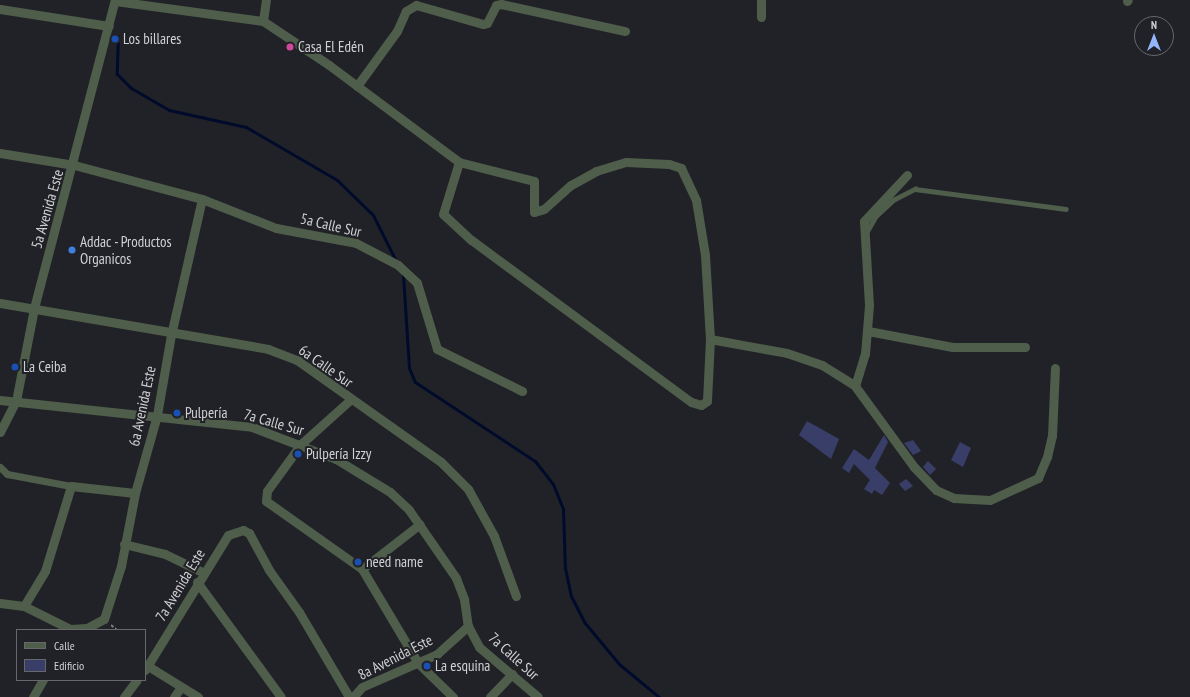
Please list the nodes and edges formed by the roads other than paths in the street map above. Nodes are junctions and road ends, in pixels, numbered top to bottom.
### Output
1 (115, 0) edge
2 (266, 0) edge
3 (761, 0) edge
4 (0, 9) edge
5 (761, 17) dead end
6 (263, 21) junction
7 (108, 26) junction
8 (625, 32) dead end
9 (357, 86) junction
10 (0, 153) edge
11 (459, 162) junction
12 (74, 165) junction
13 (907, 175) dead end
14 (202, 199) junction
15 (1066, 209) dead end
16 (864, 237) junction
17 (0, 303) edge
18 (34, 308) junction
19 (868, 331) junction
20 (170, 335) junction
21 (710, 339) junction
22 (1025, 347) dead end
23 (1056, 368) dead end
24 (855, 386) junction
25 (522, 391) dead end
26 (0, 400) edge
27 (350, 400) junction
28 (16, 401) junction
29 (157, 415) junction
30 (0, 432) edge
31 (301, 444) junction
32 (0, 468) edge
33 (71, 486) junction
34 (135, 493) junction
35 (420, 524) junction
36 (124, 544) junction
37 (362, 569) junction
38 (202, 572) junction
39 (197, 582) junction
40 (516, 596) dead end
41 (0, 603) edge
42 (24, 606) junction
43 (468, 626) junction
44 (68, 629) edge
45 (78, 629) edge
46 (418, 663) junction
47 (146, 668) edge
48 (512, 674) junction
49 (42, 681) edge
50 (136, 681) edge
51 (181, 687) junction
52 (33, 697) edge
53 (124, 697) edge
54 (174, 697) edge
55 (198, 697) edge
56 (281, 697) edge
57 (349, 697) edge
58 (353, 697) edge
59 (453, 697) edge
60 (490, 697) edge
61 (538, 697) edge

1 - 6 street
1 - 7 street, 5a Avenida Este
2 - 6 street
3 - 5 street
4 - 7 street
6 - 9 street
7 - 12 street, 5a Avenida Este
8 - 9 street
9 - 11 street
10 - 12 street, 5a Calle Sur
11 - 21 street
11 - 21 street
12 - 14 street, 5a Calle Sur
12 - 18 street, 5a Avenida Este
13 - 16 street
14 - 20 street, 6a Avenida Este
14 - 25 street, 5a Calle Sur
15 - 16 lane
16 - 19 street
17 - 18 street, 6a Calle Sur
18 - 20 street, 6a Calle Sur
18 - 28 street, 5a Avenida Este
19 - 22 street
19 - 24 street
20 - 27 street, 6a Calle Sur
20 - 29 street, 6a Avenida Este
21 - 24 street
23 - 24 street
26 - 28 street, 7a Calle Sur
27 - 31 street
27 - 40 street, 6a Calle Sur
28 - 29 street, 7a Calle Sur
28 - 30 street, 5a Avenida Este
29 - 31 street, 7a Calle Sur
29 - 34 street, 6a Avenida Este
31 - 35 street, 7a Calle Sur
31 - 37 street
32 - 33 street
33 - 34 street
33 - 42 street
34 - 36 street, 6a Avenida Este
35 - 37 street
35 - 43 street, 7a Calle Sur
36 - 38 street
36 - 45 street, 6a Avenida Este
37 - 46 street
38 - 39 street, 7a Avenida Este
38 - 57 street, 7a Avenida Este
39 - 47 street, 7a Avenida Este
39 - 56 street
41 - 42 street
42 - 44 street
43 - 46 street, 8a Avenida Este
43 - 48 street, 7a Calle Sur
46 - 58 street, 8a Avenida Este
46 - 59 street
47 - 51 street
48 - 60 street
48 - 61 street, 7a Calle Sur
49 - 52 street
50 - 53 street
51 - 54 street
51 - 55 street

